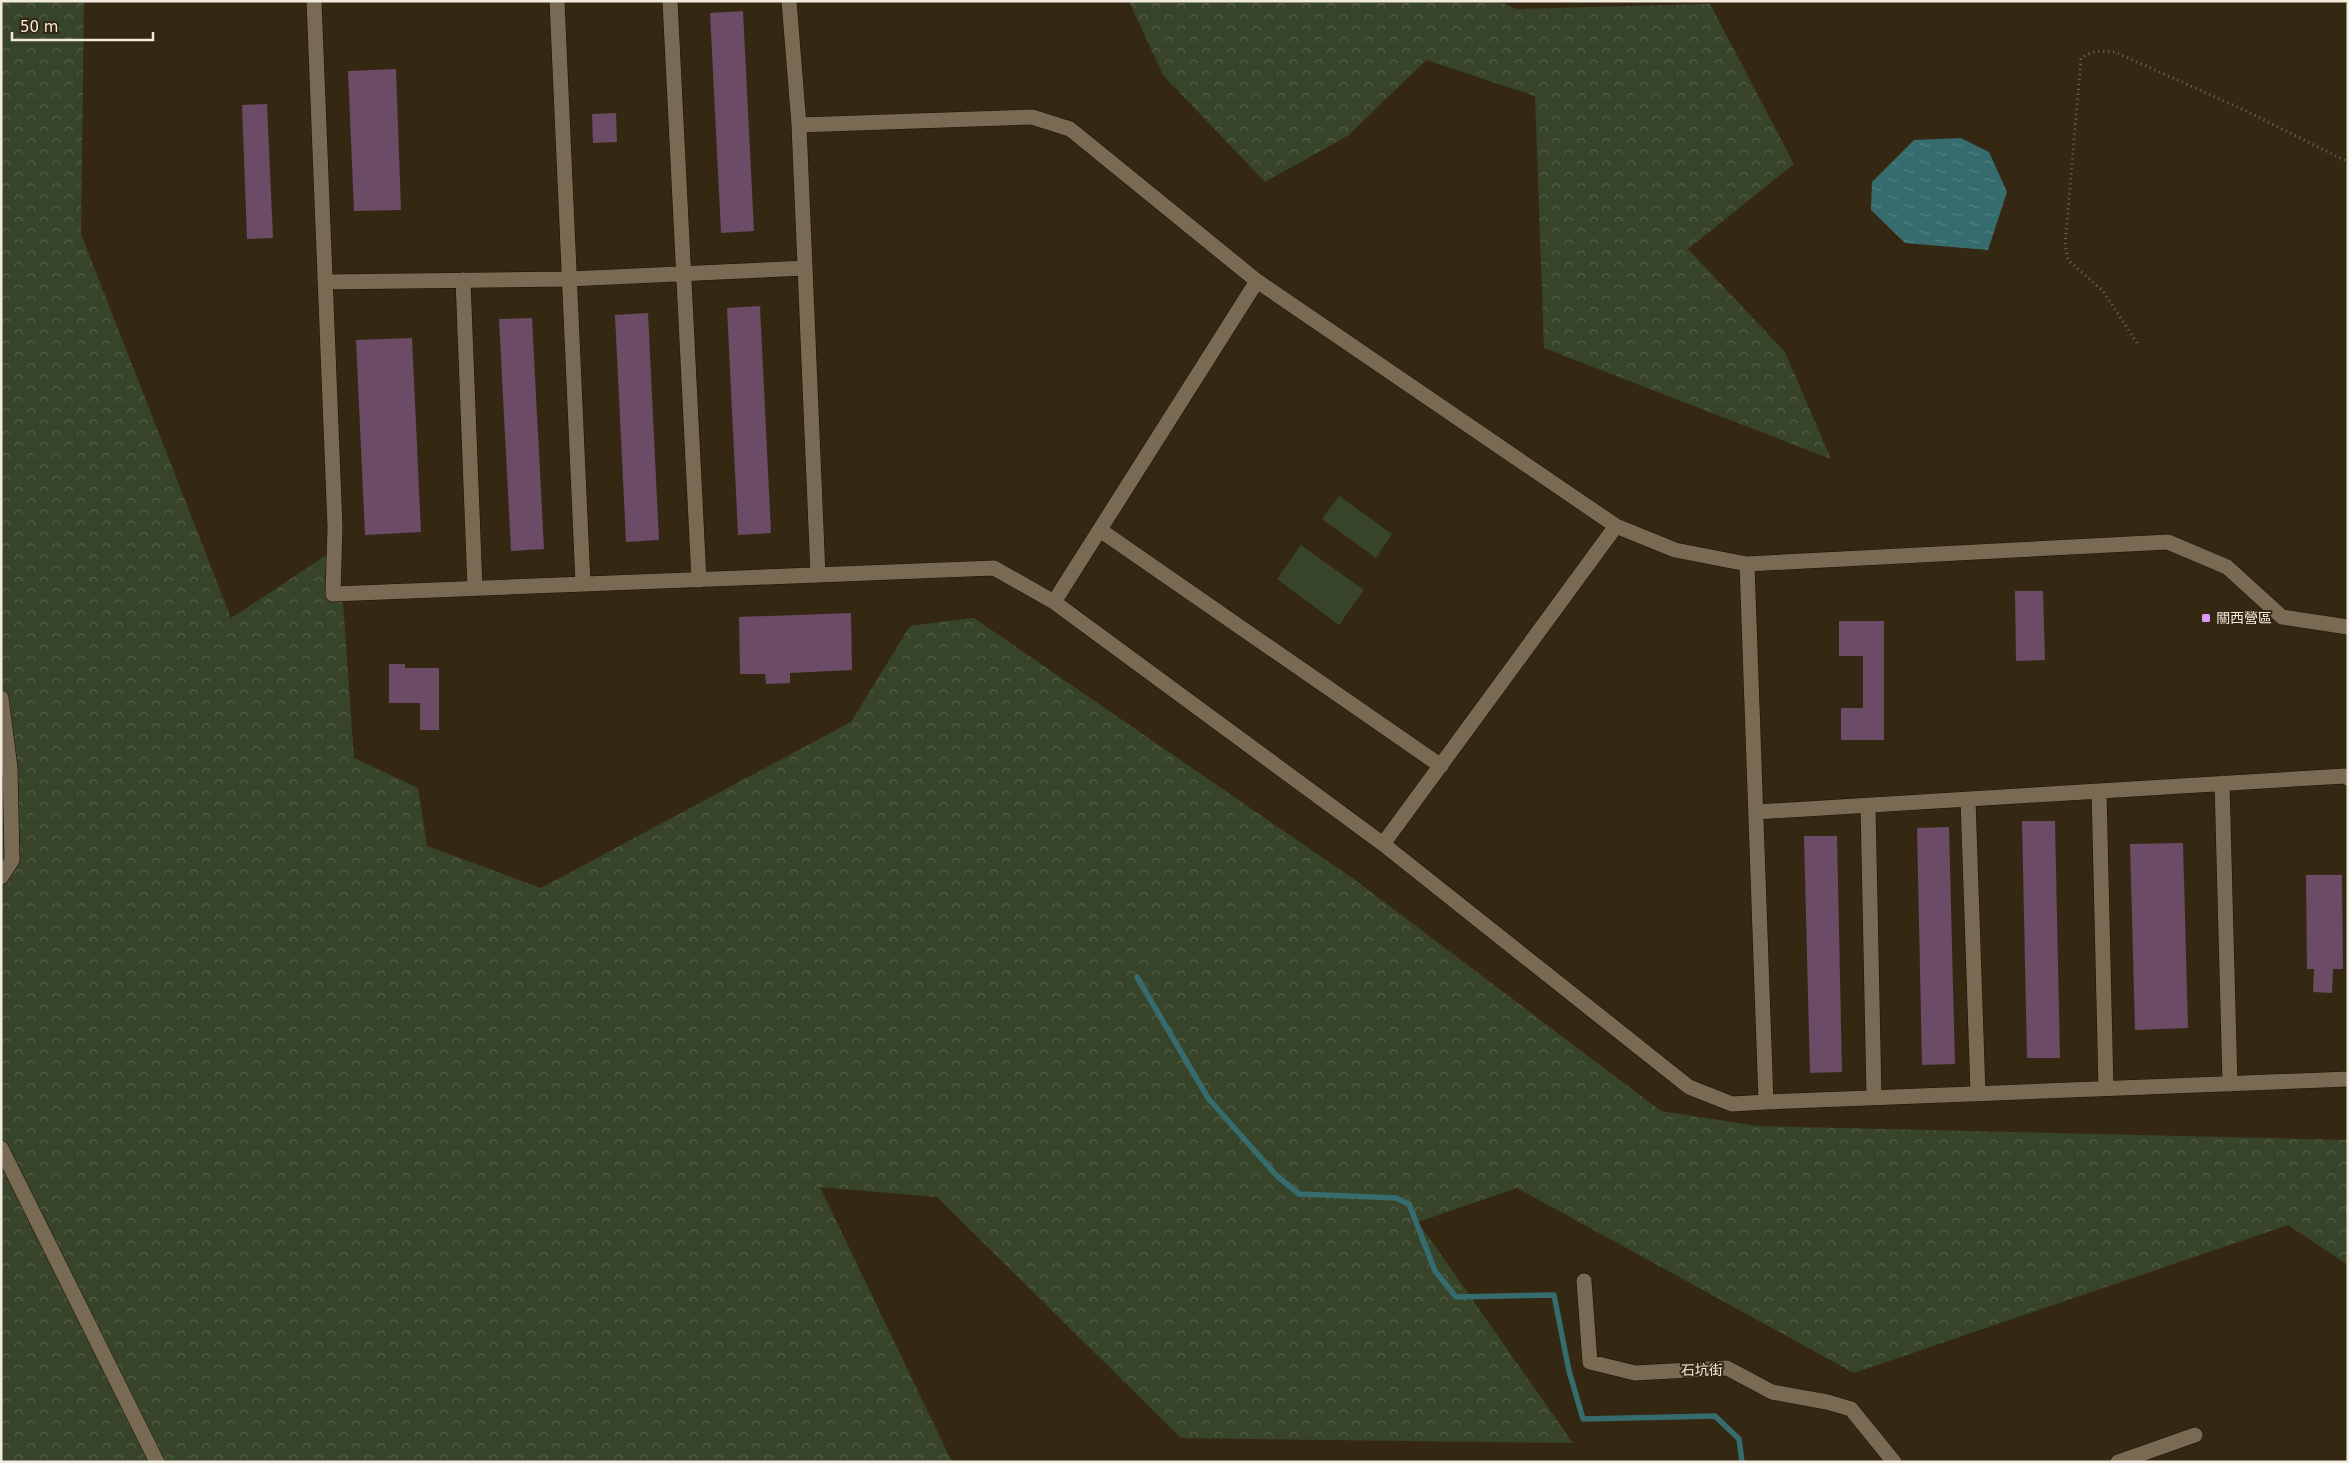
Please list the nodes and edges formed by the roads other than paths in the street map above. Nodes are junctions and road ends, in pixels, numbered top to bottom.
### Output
1 (314, 1) edge
2 (557, 1) edge
3 (670, 1) edge
4 (788, 1) edge
5 (799, 125) junction
6 (805, 268) junction
7 (684, 273) junction
8 (569, 279) junction
9 (463, 280) junction
10 (1257, 281) junction
11 (325, 282) junction
12 (1616, 526) junction
13 (1100, 530) junction
14 (1747, 564) junction
15 (818, 575) junction
16 (699, 580) junction
17 (583, 584) junction
18 (475, 588) junction
19 (1054, 602) junction
20 (2348, 627) edge
21 (1, 698) edge
22 (1440, 766) junction
23 (6, 768) edge
24 (2348, 778) edge
25 (2222, 783) junction
26 (2099, 791) junction
27 (1968, 799) junction
28 (1868, 805) junction
29 (1756, 812) junction
30 (1383, 844) junction
31 (1, 877) edge
32 (2348, 1079) edge
33 (2230, 1084) junction
34 (2106, 1088) junction
35 (1978, 1093) junction
36 (1874, 1096) junction
37 (1766, 1102) junction
38 (1, 1148) edge
39 (1584, 1280) dead end
40 (2195, 1435) dead end
41 (157, 1462) edge
42 (1894, 1462) edge
43 (2118, 1462) edge

1 - 11 street
2 - 8 street
3 - 7 street
4 - 5 street
5 - 6 street
5 - 10 street
6 - 7 street
6 - 15 street
7 - 8 street
7 - 16 street
8 - 9 street
8 - 17 street
9 - 11 street
9 - 18 street
10 - 12 street
10 - 13 street
11 - 18 street
12 - 14 street
12 - 22 street
13 - 19 street
13 - 22 street
14 - 20 street
14 - 29 street
15 - 16 street
15 - 19 street
16 - 17 street
17 - 18 street
19 - 30 street
21 - 23 street
22 - 30 street
23 - 31 street
24 - 25 street
25 - 26 street
25 - 33 street
26 - 27 street
26 - 34 street
27 - 28 street
27 - 35 street
28 - 29 street
28 - 36 street
29 - 37 street
30 - 37 street
32 - 33 street
33 - 34 street
34 - 35 street
35 - 36 street
36 - 37 street
38 - 41 street
39 - 42 street, 石坑街
40 - 43 street

